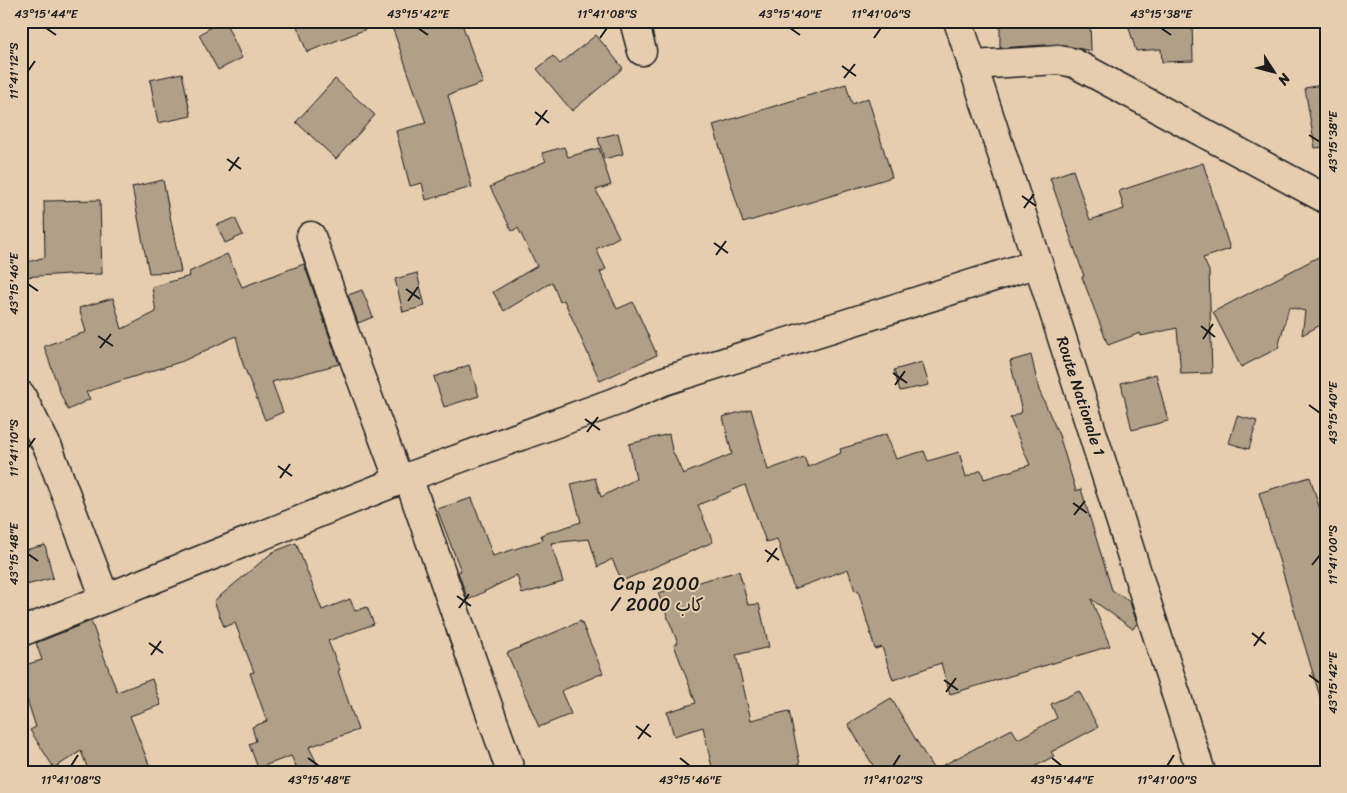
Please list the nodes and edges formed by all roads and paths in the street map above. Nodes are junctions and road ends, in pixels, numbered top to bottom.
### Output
1 (634, 21) edge
2 (958, 21) edge
3 (642, 51) dead end
4 (972, 65) junction
5 (1326, 199) edge
6 (311, 236) dead end
7 (1038, 262) junction
8 (21, 395) edge
9 (404, 479) junction
10 (106, 598) junction
11 (21, 632) edge
12 (511, 772) edge
13 (1201, 772) edge

1 - 3 street
2 - 4 street, Route Nationale 1
4 - 5 street
4 - 7 street, Route Nationale 1
6 - 9 street
7 - 9 street
7 - 13 street, Route Nationale 1
8 - 10 street
9 - 10 street
9 - 12 street
10 - 11 street

